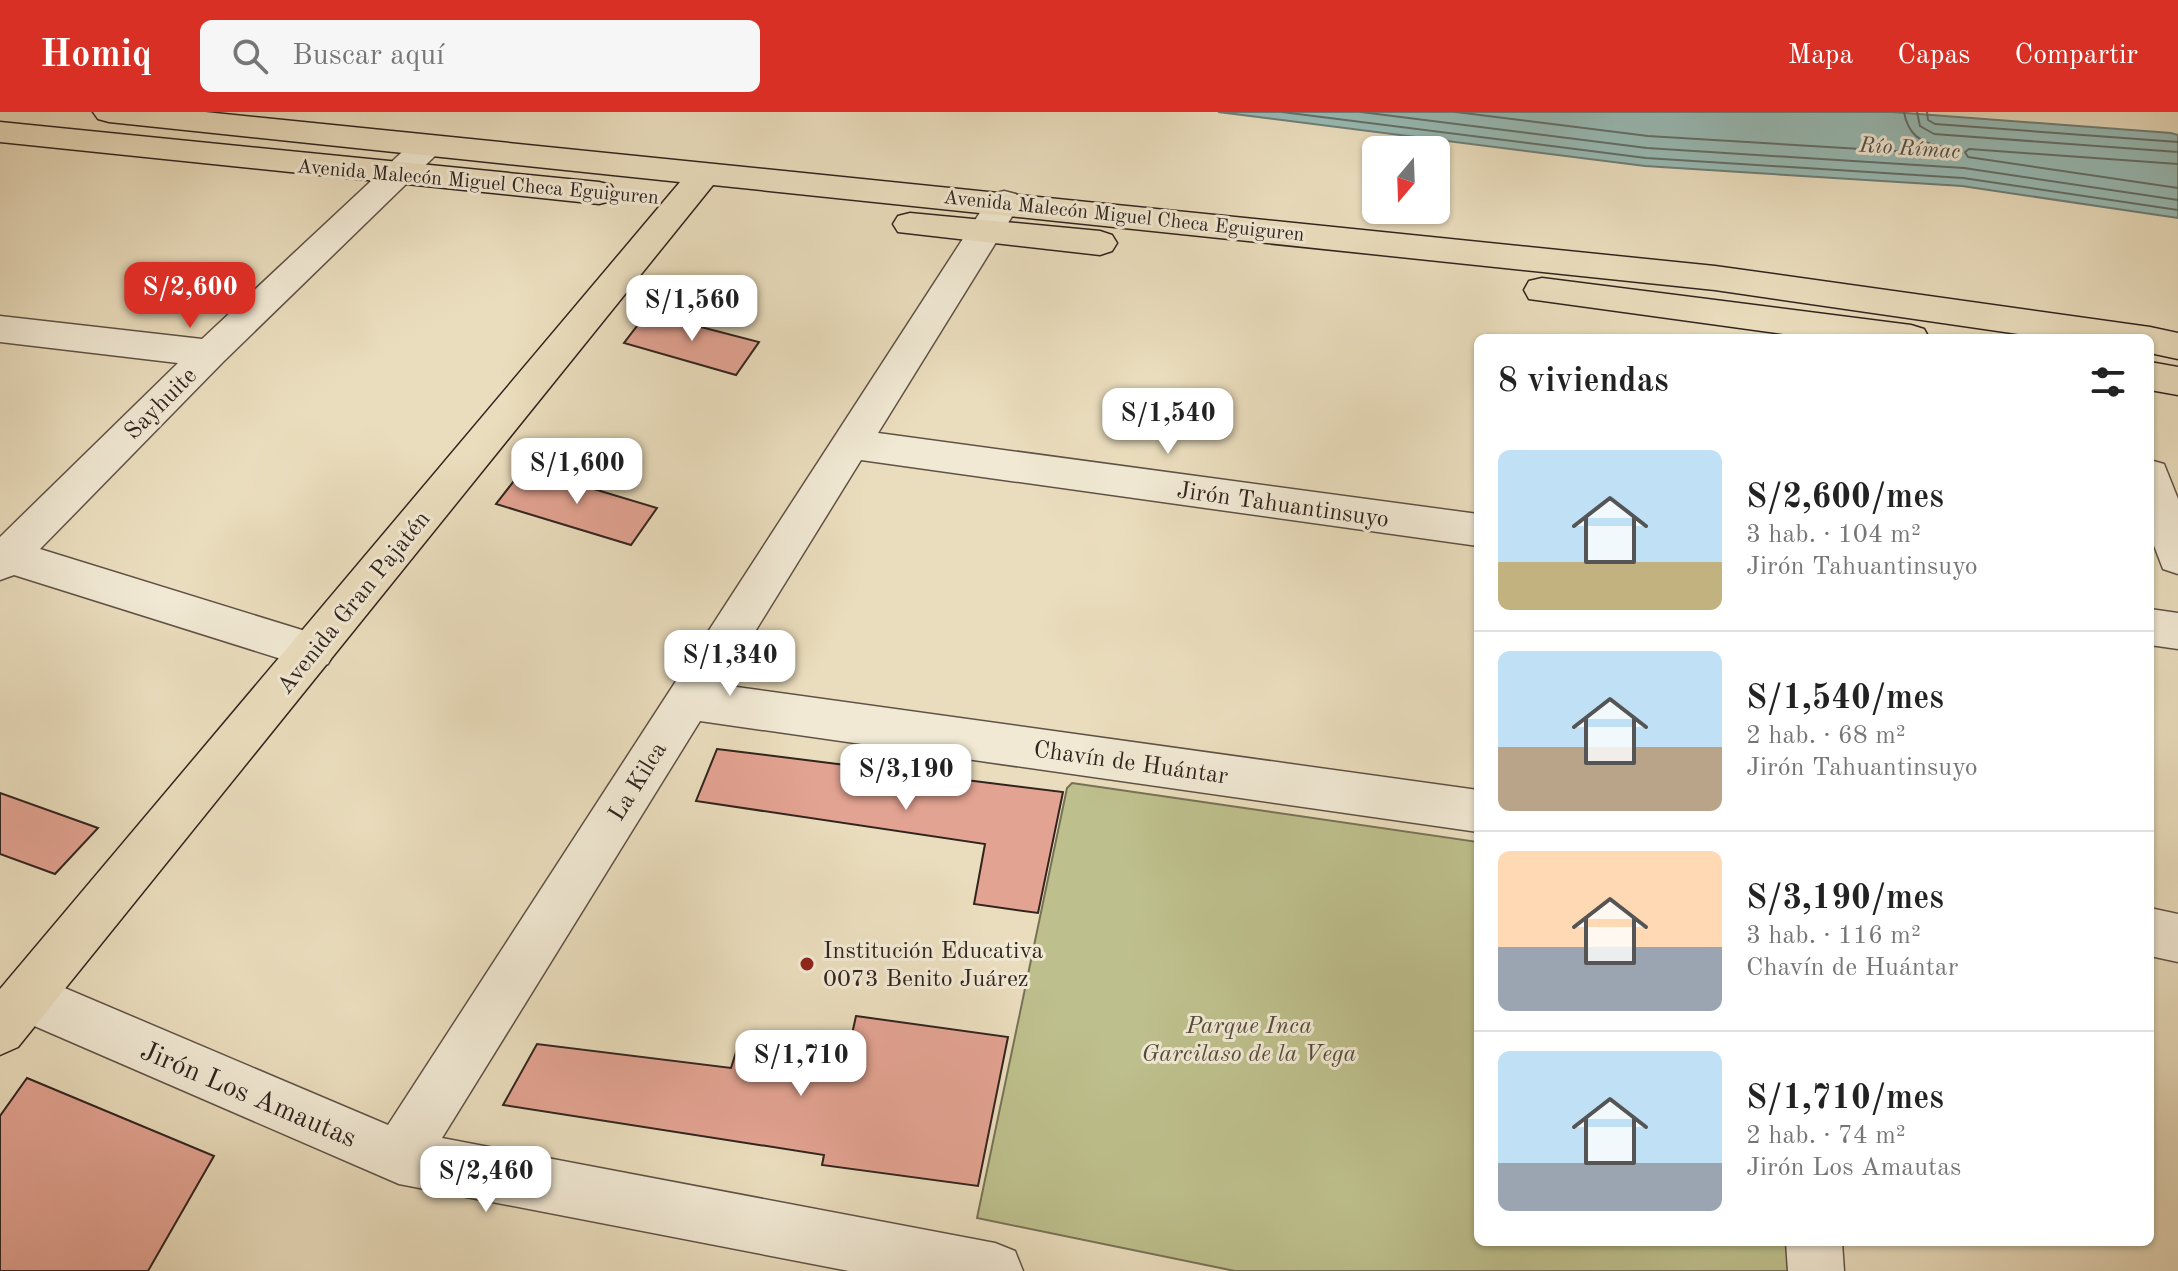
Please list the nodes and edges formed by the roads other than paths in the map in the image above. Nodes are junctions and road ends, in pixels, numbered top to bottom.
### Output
1 (109, 112) edge
2 (0, 132) edge
3 (427, 146) junction
4 (397, 175) junction
5 (694, 187) junction
6 (994, 217) junction
7 (0, 329) edge
8 (1881, 334) edge
9 (2109, 334) edge
10 (2154, 341) edge
11 (2178, 346) edge
12 (210, 353) junction
13 (2154, 377) edge
14 (2178, 381) edge
15 (850, 444) junction
16 (2154, 487) edge
17 (1474, 529) edge
18 (2178, 557) edge
19 (4, 559) edge
20 (2154, 628) edge
21 (2178, 631) edge
22 (313, 651) junction
23 (689, 700) junction
24 (1474, 810) edge
25 (2154, 933) edge
26 (2178, 938) edge
27 (13, 1013) edge
28 (399, 1157) junction
29 (1814, 1246) edge
30 (828, 1255) edge
31 (995, 1271) edge
32 (1816, 1271) edge

1 - 3 main road, Avenida Malecón Miguel Checa Eguiguren
2 - 4 main road, Avenida Malecón Miguel Checa Eguiguren
3 - 4 street, Sayhuite
3 - 5 main road, Avenida Malecón Miguel Checa Eguiguren
4 - 5 main road, Avenida Malecón Miguel Checa Eguiguren
4 - 12 street, Sayhuite
5 - 6 main road, Avenida Malecón Miguel Checa Eguiguren
5 - 22 main road, Avenida Gran Pajatén
6 - 8 main road, Avenida Malecón Miguel Checa Eguiguren
6 - 9 main road, Avenida Malecón Miguel Checa Eguiguren
6 - 15 street, La Kilca
7 - 12 street
10 - 11 main road
12 - 19 street, Sayhuite
13 - 14 main road
15 - 17 street, Jirón Tahuantinsuyo
15 - 23 street, La Kilca
16 - 18 street
19 - 22 street
20 - 21 street
22 - 27 main road, Avenida Gran Pajatén
23 - 24 street, Chavín de Huántar
23 - 28 street, La Kilca
25 - 26 street
27 - 28 street, Jirón Los Amautas
28 - 30 street, Jirón Los Amautas
29 - 32 street
30 - 31 street, Jirón Los Amautas

